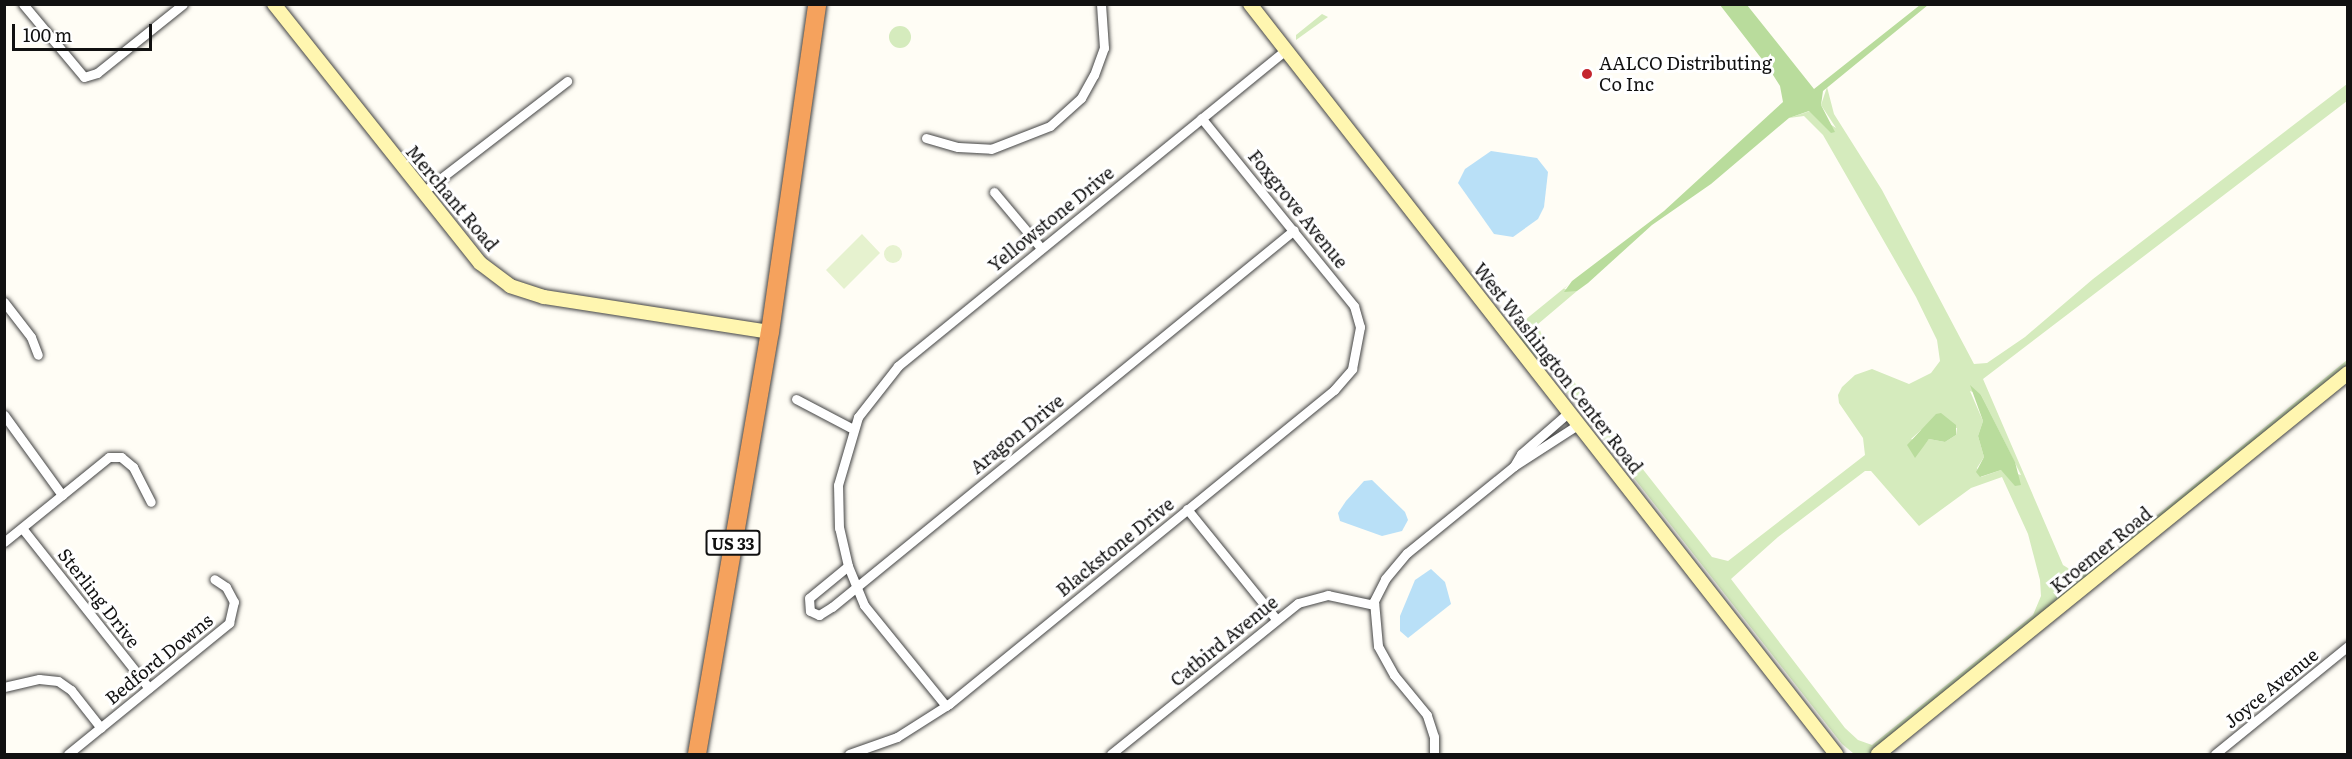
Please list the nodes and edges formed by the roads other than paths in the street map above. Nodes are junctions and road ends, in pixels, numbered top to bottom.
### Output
1 (23, 4) edge
2 (183, 4) edge
3 (274, 4) edge
4 (817, 4) edge
5 (1101, 4) edge
6 (1250, 4) edge
7 (1285, 50) junction
8 (567, 81) dead end
9 (1201, 118) junction
10 (926, 138) dead end
11 (423, 192) junction
12 (994, 192) dead end
13 (1294, 230) junction
14 (1041, 248) junction
15 (4, 302) edge
16 (1360, 327) joint
17 (770, 332) junction
18 (38, 355) dead end
19 (2345, 380) edge
20 (796, 399) dead end
21 (1569, 412) junction
22 (4, 415) edge
23 (1579, 424) junction
24 (853, 429) junction
25 (1514, 466) junction
26 (62, 495) junction
27 (152, 502) dead end
28 (1187, 509) junction
29 (22, 528) junction
30 (4, 542) edge
31 (848, 566) junction
32 (214, 579) dead end
33 (856, 588) junction
34 (1374, 604) junction
35 (1276, 619) junction
36 (2348, 646) edge
37 (4, 687) edge
38 (149, 688) junction
39 (946, 706) junction
40 (101, 728) junction
41 (68, 754) edge
42 (697, 754) edge
43 (849, 754) edge
44 (1114, 754) edge
45 (1434, 754) edge
46 (1836, 754) edge
47 (1878, 754) edge
48 (2215, 754) edge

1 - 2 street
3 - 11 street, Merchant Road
4 - 17 highway, US 33
5 - 10 street
6 - 7 street, West Washington Center Road
7 - 9 street, Yellowstone Drive
7 - 21 street, West Washington Center Road
8 - 11 street
9 - 13 street, Foxgrove Avenue
9 - 14 street, Yellowstone Drive
11 - 17 street, Merchant Road
12 - 14 street
13 - 16 street, Foxgrove Avenue
13 - 33 street, Aragon Drive
14 - 24 street, Yellowstone Drive
15 - 18 street
16 - 28 street, Blackstone Drive
17 - 42 highway, US 33
19 - 47 street, Kroemer Road
20 - 24 street
21 - 23 street, West Washington Center Road
21 - 25 street
22 - 26 street
23 - 25 street
23 - 46 street, West Washington Center Road
24 - 31 street, Yellowstone Drive
25 - 34 street
26 - 27 street
26 - 29 street
28 - 35 street
28 - 39 street, Blackstone Drive
29 - 30 street
29 - 38 street, Sterling Drive
31 - 33 street, Yellowstone Drive
31 - 33 street, Aragon Drive
32 - 38 street, Bedford Downs
33 - 39 street, Yellowstone Drive
34 - 35 street, Catbird Avenue
34 - 45 street
35 - 44 street, Catbird Avenue
36 - 48 street, Joyce Avenue
37 - 40 street
38 - 40 street, Bedford Downs
39 - 43 street, Blackstone Drive
40 - 41 street, Bedford Downs

